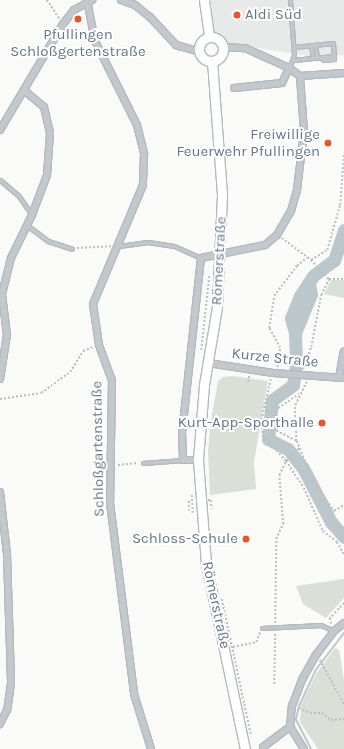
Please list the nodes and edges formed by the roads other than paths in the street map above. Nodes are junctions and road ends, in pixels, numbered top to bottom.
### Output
1 (89, 0) edge
2 (121, 0) edge
3 (204, 0) edge
4 (290, 0) edge
5 (209, 37) junction
6 (311, 45) junction
7 (315, 45) junction
8 (223, 47) junction
9 (294, 47) junction
10 (200, 52) junction
11 (318, 57) junction
12 (312, 58) junction
13 (293, 60) junction
14 (212, 61) junction
15 (289, 68) junction
16 (344, 73) edge
17 (300, 76) junction
18 (234, 88) dead end
19 (25, 92) junction
20 (0, 130) edge
21 (0, 180) edge
22 (32, 215) junction
23 (27, 226) junction
24 (116, 246) junction
25 (72, 249) road end
26 (219, 254) junction
27 (201, 258) junction
28 (344, 351) edge
29 (208, 363) junction
30 (341, 378) edge
31 (0, 379) edge
32 (183, 460) junction
33 (198, 460) junction
34 (143, 463) road end
35 (0, 492) edge
36 (344, 623) edge
37 (262, 628) road end
38 (334, 631) junction
39 (0, 724) edge
40 (290, 727) junction
41 (263, 747) dead end
42 (151, 749) edge
43 (245, 749) edge
44 (304, 749) edge

1 - 19 street
1 - 24 street, Schloßgartenstraße
2 - 10 street
3 - 5 main road
4 - 9 lane
5 - 8 main road
5 - 10 main road
6 - 7 lane
6 - 9 lane
6 - 12 lane
7 - 11 lane
7 - 11 lane
8 - 14 main road
8 - 15 street
9 - 13 lane
10 - 14 main road
11 - 12 lane
12 - 13 lane
13 - 15 lane
14 - 26 main road, Römerstraße
15 - 17 street
15 - 18 street
16 - 17 street
17 - 26 street
19 - 20 street
19 - 22 street
21 - 22 lane
22 - 23 street
23 - 25 lane
23 - 31 street
24 - 27 lane
24 - 42 street, Schloßgartenstraße
26 - 27 street
26 - 29 main road, Römerstraße
27 - 32 street, Römerstraße
28 - 30 street, Kurze Straße
29 - 30 street, Kurze Straße
29 - 33 main road, Römerstraße
32 - 33 street
32 - 34 lane
33 - 43 main road, Römerstraße
35 - 39 street
36 - 38 street
37 - 38 lane
38 - 40 street
40 - 41 street
40 - 44 street

